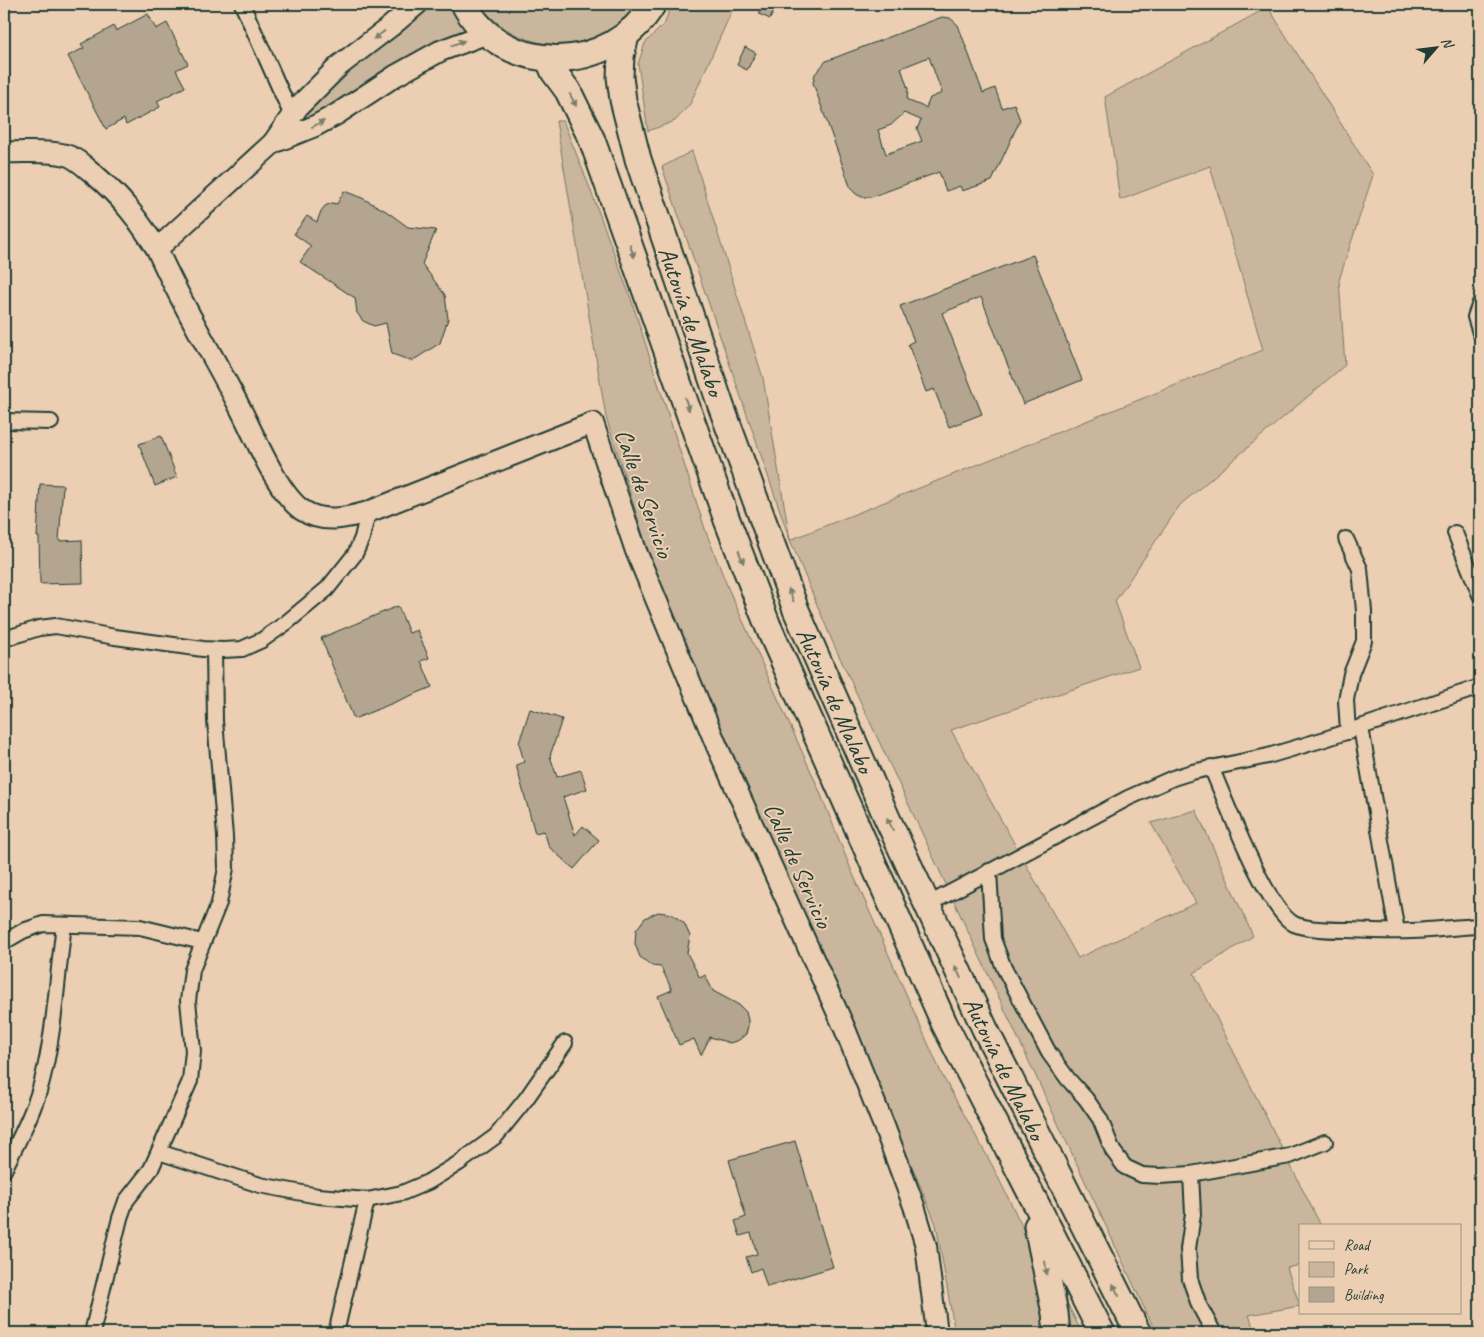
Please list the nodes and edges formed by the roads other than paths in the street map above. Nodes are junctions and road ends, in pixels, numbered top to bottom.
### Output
1 (242, 4) edge
2 (417, 4) edge
3 (464, 4) edge
4 (653, 4) edge
5 (488, 33) junction
6 (626, 36) junction
7 (548, 58) junction
8 (292, 116) junction
9 (273, 143) junction
10 (4, 152) edge
11 (157, 249) junction
12 (1480, 302) edge
13 (1480, 333) edge
14 (4, 421) edge
15 (51, 422) dead end
16 (368, 512) junction
17 (1455, 533) dead end
18 (1346, 539) dead end
19 (1480, 595) edge
20 (4, 639) edge
21 (214, 650) junction
22 (1480, 686) edge
23 (1354, 730) junction
24 (1211, 767) junction
25 (989, 872) junction
26 (928, 905) junction
27 (64, 924) junction
28 (1480, 926) edge
29 (1397, 931) junction
30 (4, 942) edge
31 (202, 942) junction
32 (565, 1043) dead end
33 (1325, 1142) dead end
34 (159, 1152) junction
35 (4, 1170) edge
36 (1191, 1174) junction
37 (1027, 1187) junction
38 (367, 1200) junction
39 (92, 1333) edge
40 (336, 1333) edge
41 (937, 1333) edge
42 (1057, 1333) edge
43 (1102, 1333) edge
44 (1138, 1333) edge
45 (1214, 1333) edge

1 - 8 street
2 -> 8 street
3 - 5 highway
4 - 6 highway
5 - 7 highway
9 -> 5 street
6 - 7 highway
26 -> 6 highway, Autovía de Malabo
7 -> 37 highway, Autovía de Malabo
8 - 9 street
9 - 11 street
10 - 11 street
11 - 16 street
12 - 13 street
14 - 15 street
16 - 21 street
16 - 41 street, Calle de Servicio
17 - 19 street
18 - 23 street
20 - 21 street
21 - 31 street
22 - 23 street
23 - 24 street
23 - 29 street
24 - 25 street
24 - 29 street
25 - 26 street
25 - 36 street
44 -> 26 highway, Autovía de Malabo
27 - 30 street
27 - 31 street
27 - 35 street
28 - 29 street
31 - 34 street
32 - 38 street
33 - 36 street
34 - 38 street
34 - 39 street
36 - 45 street
37 -> 42 highway
37 - 43 highway, Autovía de Malabo
38 - 40 street

